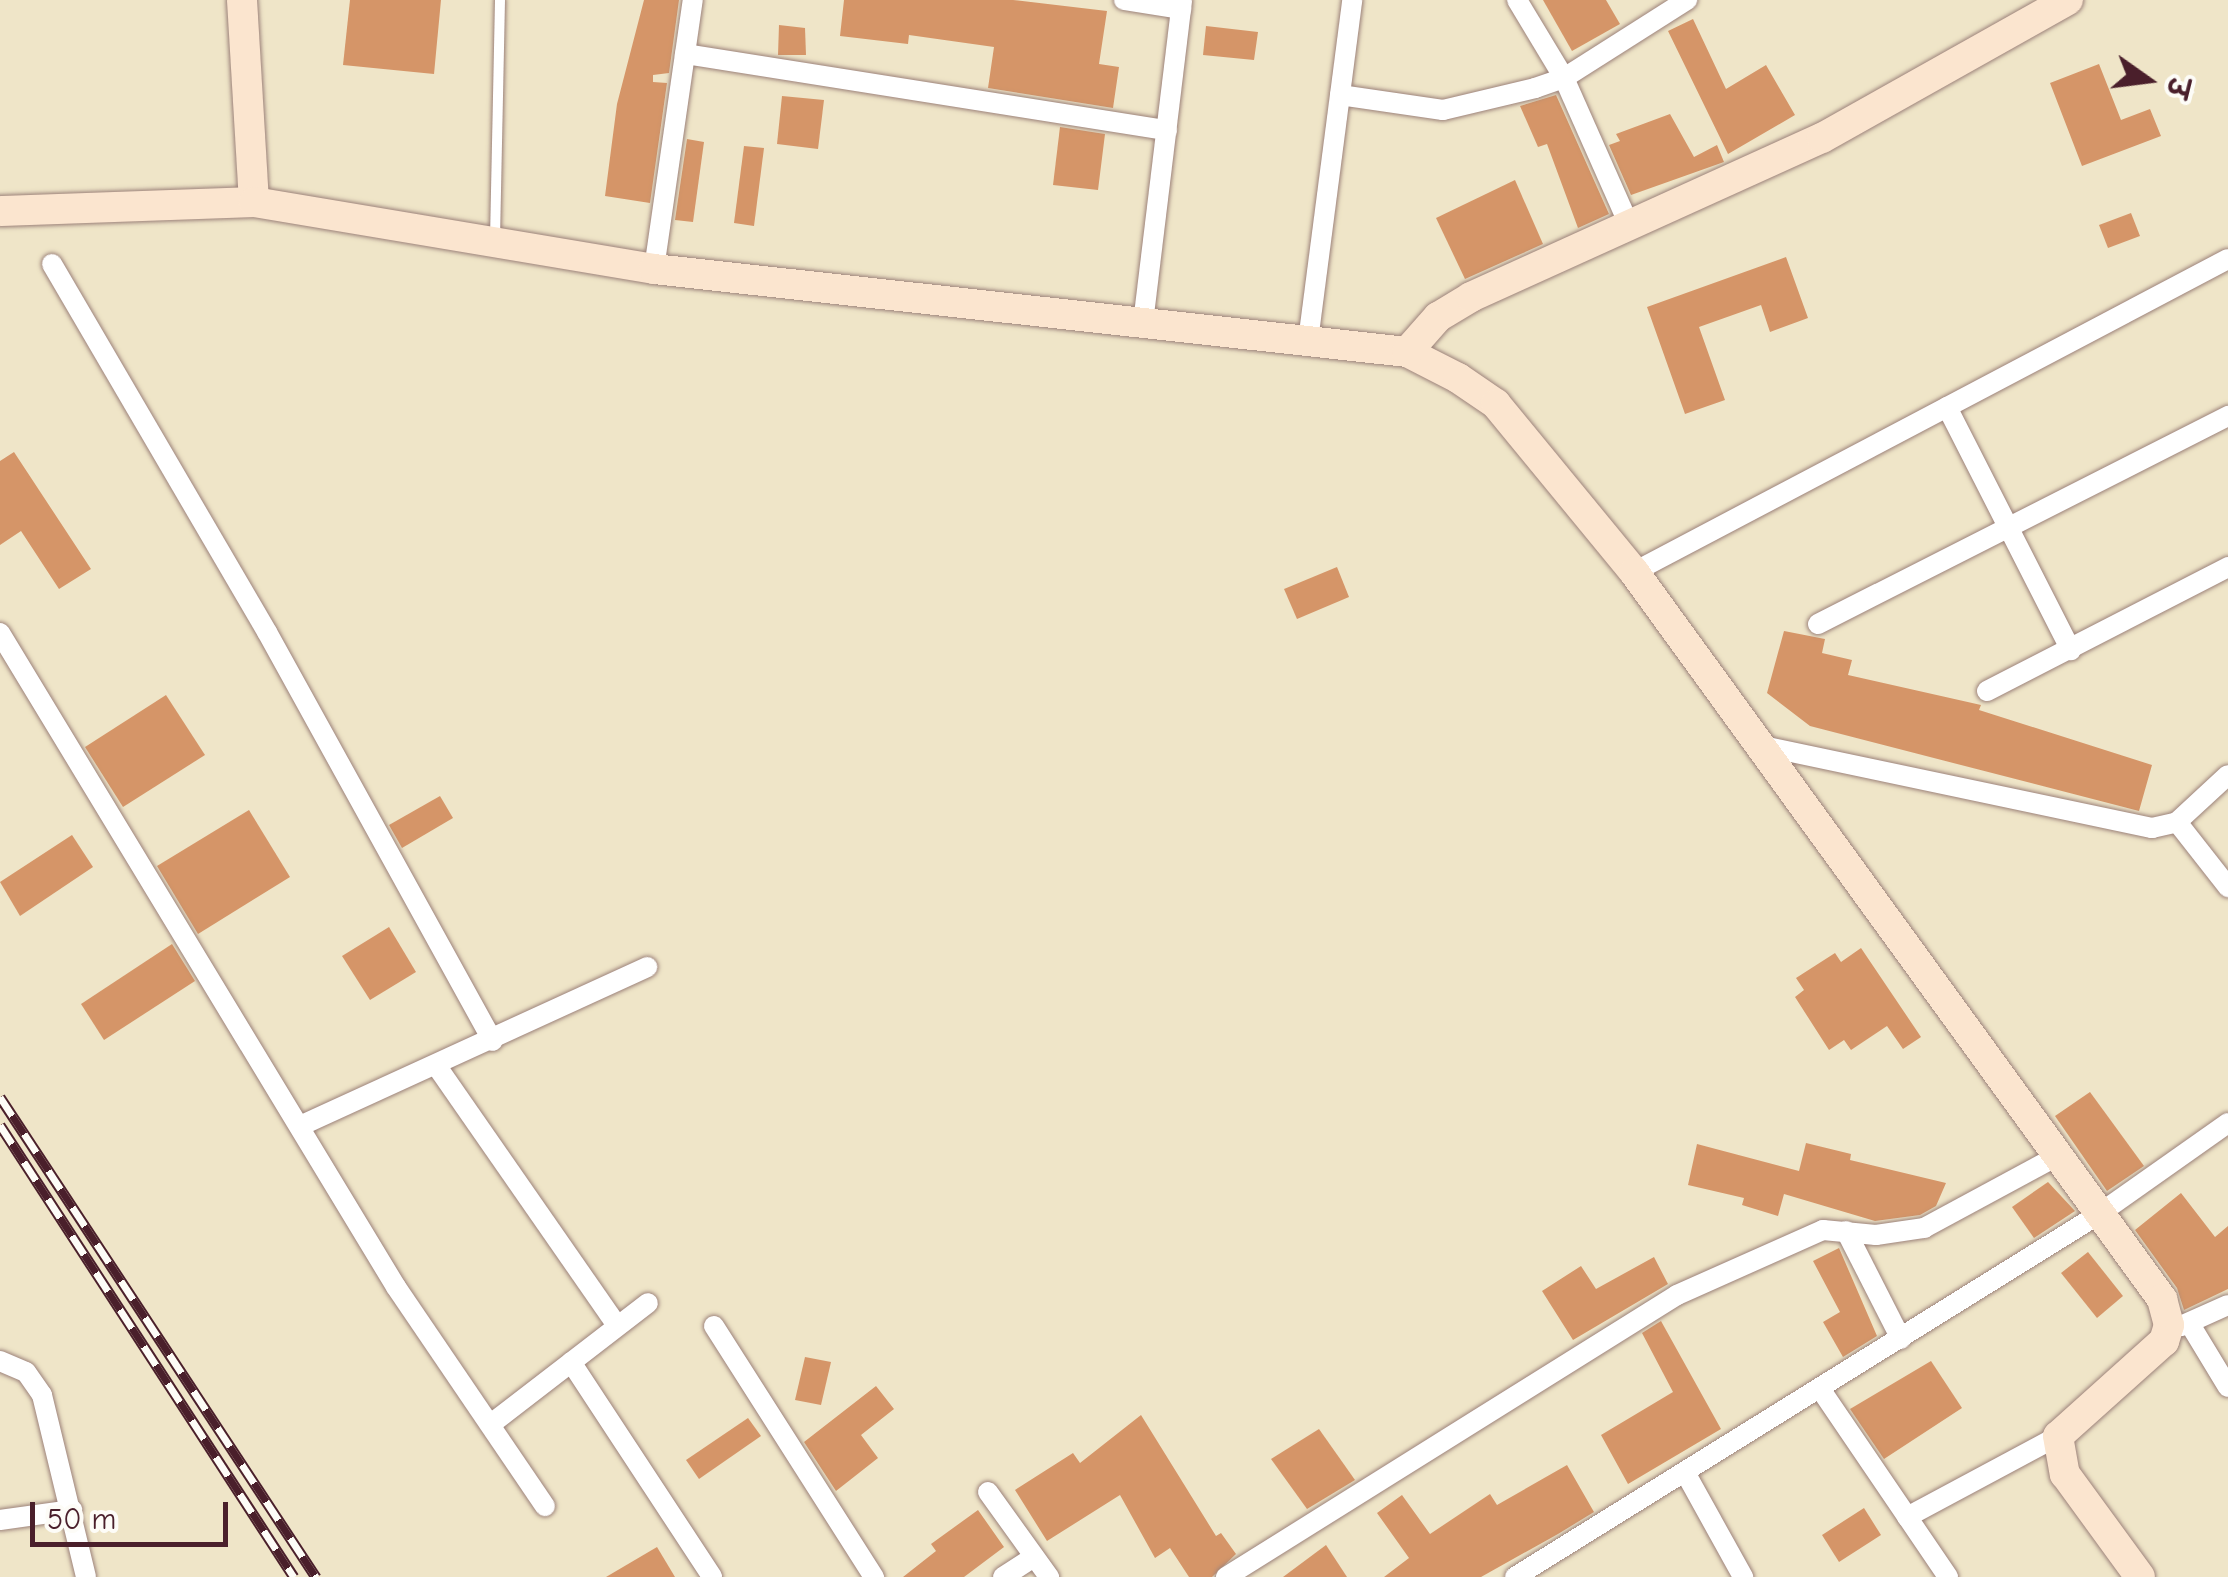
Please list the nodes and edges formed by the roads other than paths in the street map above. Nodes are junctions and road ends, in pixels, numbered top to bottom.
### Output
1 (242, 0) edge
2 (500, 0) edge
3 (694, 0) edge
4 (1124, 0) edge
5 (1352, 0) edge
6 (1517, 0) edge
7 (1687, 0) edge
8 (2054, 3) edge
9 (1182, 4) edge
10 (685, 54) junction
11 (1564, 78) junction
12 (1340, 95) junction
13 (1166, 130) junction
14 (254, 202) junction
15 (0, 211) edge
16 (1629, 225) junction
17 (495, 244) junction
18 (2228, 259) edge
19 (52, 264) dead end
20 (654, 269) junction
21 (1143, 323) junction
22 (1308, 341) junction
23 (1407, 352) junction
24 (1946, 407) junction
25 (2228, 416) edge
26 (2008, 527) junction
27 (2228, 568) edge
28 (1634, 572) junction
29 (1818, 624) dead end
30 (0, 634) edge
31 (2072, 650) junction
32 (1987, 690) dead end
33 (1758, 745) junction
34 (2228, 775) edge
35 (2177, 822) junction
36 (2228, 886) edge
37 (648, 968) dead end
38 (493, 1041) junction
39 (438, 1068) junction
40 (2228, 1124) edge
41 (300, 1126) junction
42 (2057, 1156) junction
43 (2099, 1214) junction
44 (1846, 1231) junction
45 (648, 1303) dead end
46 (2228, 1305) edge
47 (617, 1326) junction
48 (714, 1326) dead end
49 (2180, 1326) junction
50 (1902, 1340) junction
51 (0, 1361) edge
52 (571, 1362) junction
53 (2228, 1387) edge
54 (1821, 1390) junction
55 (491, 1424) junction
56 (2058, 1436) junction
57 (1686, 1474) junction
58 (988, 1492) dead end
59 (545, 1506) dead end
60 (72, 1510) junction
61 (1907, 1517) junction
62 (0, 1520) edge
63 (1034, 1557) junction
64 (86, 1577) edge
65 (712, 1577) edge
66 (874, 1577) edge
67 (1003, 1577) edge
68 (1049, 1577) edge
69 (1226, 1577) edge
70 (1515, 1577) edge
71 (1742, 1577) edge
72 (1948, 1577) edge
73 (2140, 1577) edge

1 - 14 street
2 - 17 lane
3 - 10 street
4 - 9 street
5 - 12 street
6 - 11 street
7 - 11 street
8 - 16 street
9 - 13 street
10 - 13 street
10 - 20 street
11 - 12 street
11 - 16 street
12 - 22 street
13 - 21 street
14 - 15 street
14 - 17 street
16 - 23 street
17 - 20 street
18 - 24 street
19 - 38 street
20 - 21 street
21 - 22 street
22 - 23 street
23 - 28 street
24 - 26 street
24 - 28 street
25 - 26 street
26 - 29 street
26 - 31 street
27 - 31 street
28 - 33 street
30 - 41 street
31 - 32 street
33 - 35 street
33 - 42 street
34 - 35 street
35 - 36 street
37 - 38 street
38 - 39 street
39 - 41 street
39 - 47 street
40 - 43 street
41 - 55 street
42 - 43 street
42 - 44 street
43 - 49 street
43 - 50 street
44 - 50 street
44 - 69 street
45 - 47 street
46 - 49 street
47 - 52 street
48 - 66 street
49 - 53 street
49 - 56 street
50 - 54 street
51 - 60 street
52 - 55 street
52 - 65 street
54 - 57 street
54 - 61 street
55 - 59 street
56 - 61 street
56 - 73 street
57 - 70 street
57 - 71 street
58 - 63 street
60 - 62 street
60 - 64 street
61 - 72 street
63 - 67 street
63 - 68 street

